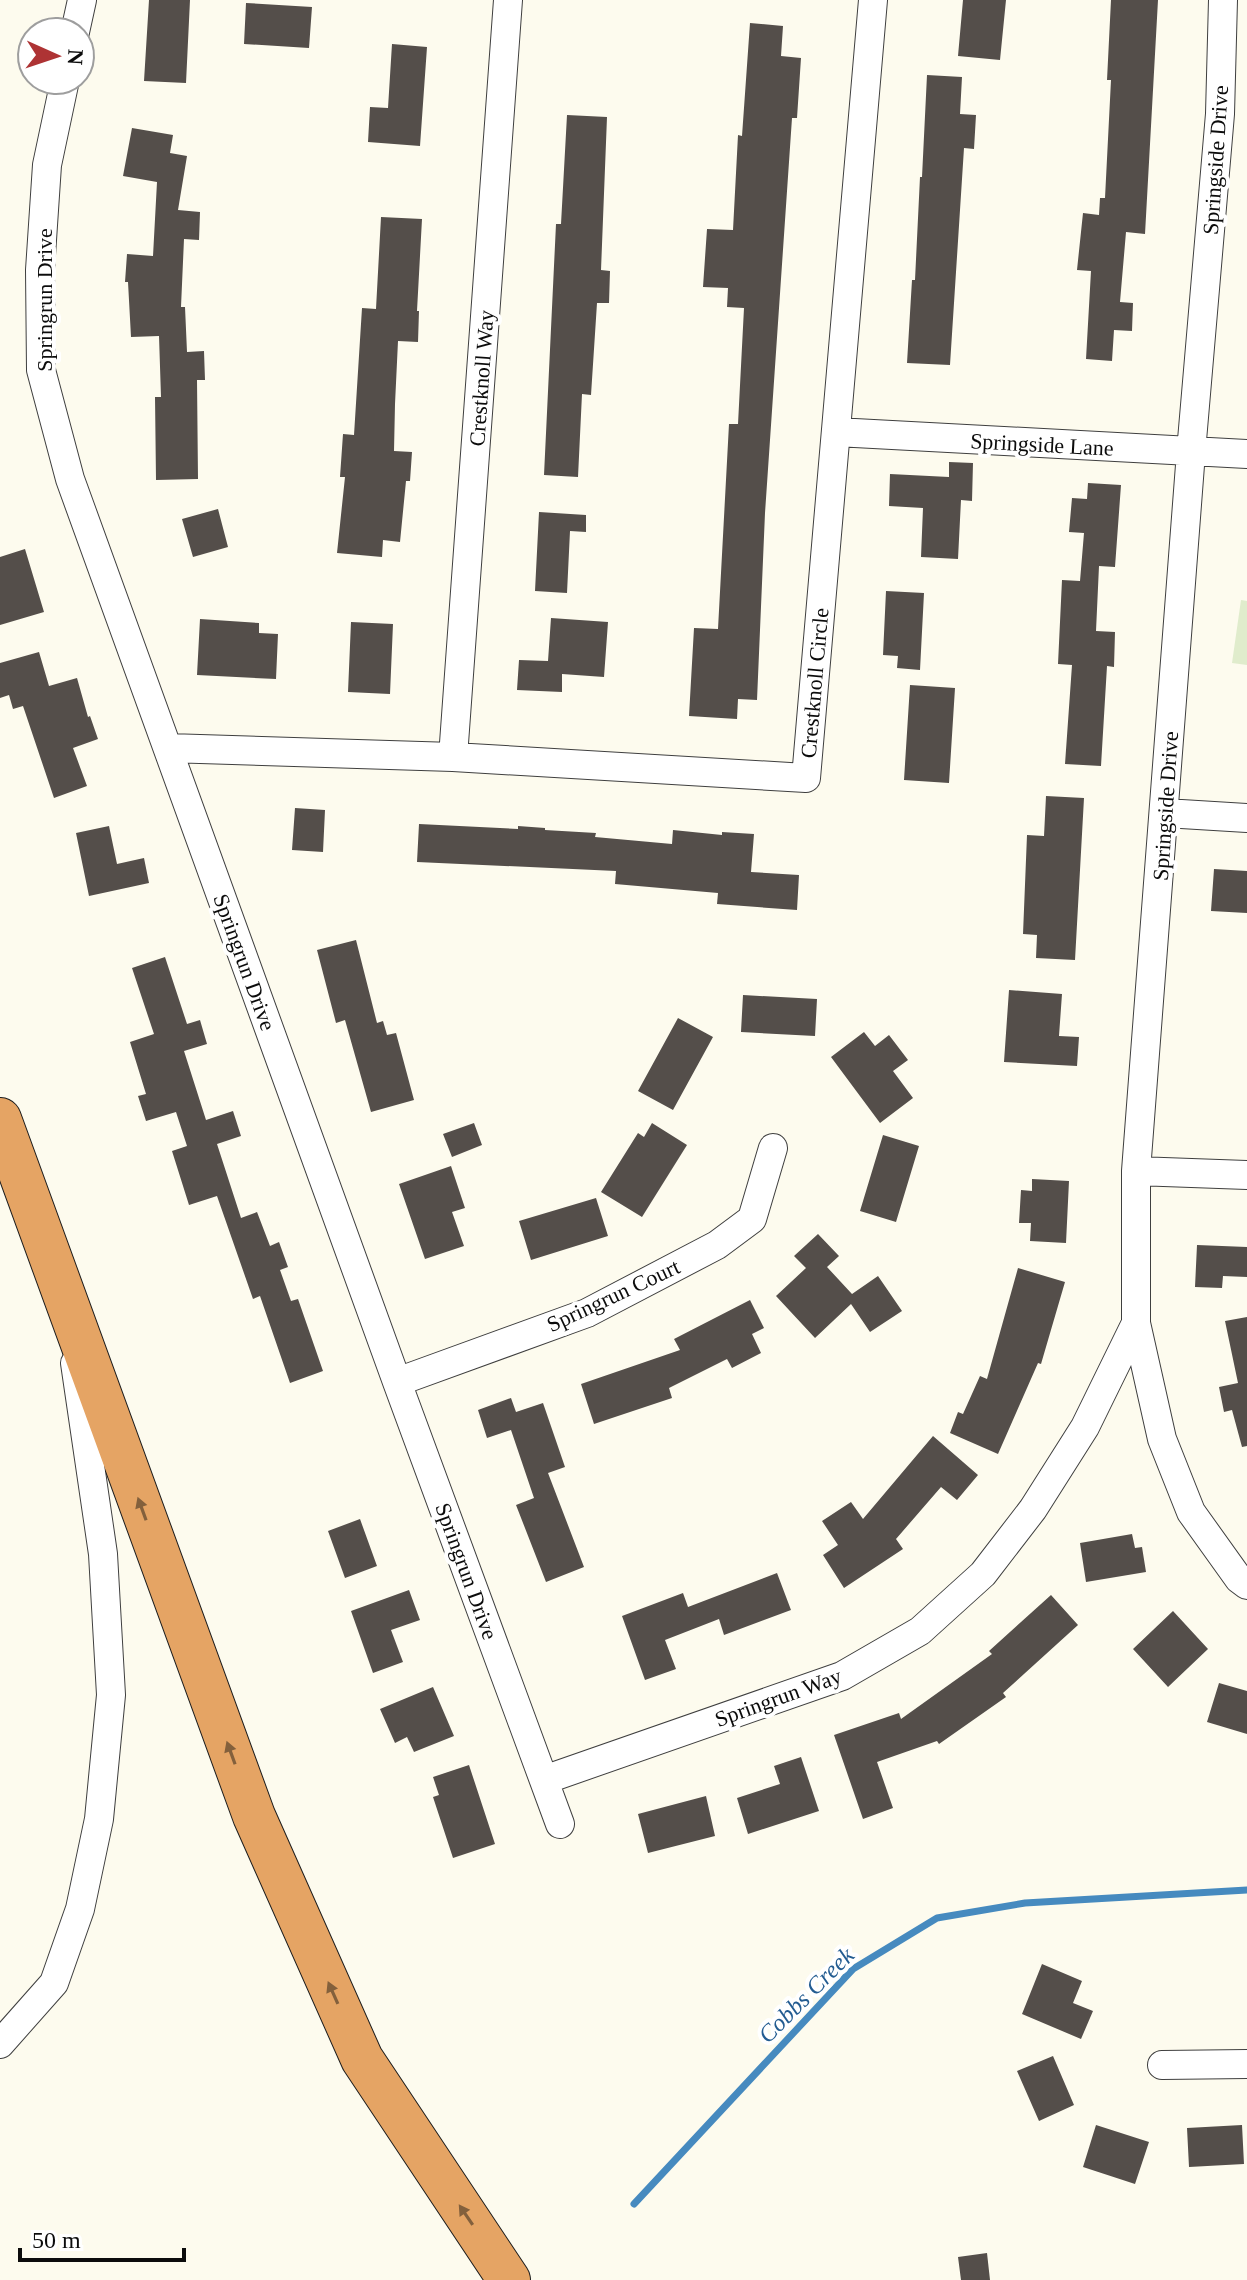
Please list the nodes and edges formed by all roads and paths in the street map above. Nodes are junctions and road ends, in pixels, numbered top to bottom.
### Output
1 (508, 0) edge
2 (873, 0) edge
3 (1223, 0) edge
4 (62, 96) edge
5 (836, 432) junction
6 (1191, 452) junction
7 (1247, 454) edge
8 (168, 748) junction
9 (453, 757) junction
10 (1165, 813) junction
11 (1247, 818) edge
12 (0, 1119) edge
13 (773, 1148) dead end
14 (1136, 1171) junction
15 (1247, 1175) edge
16 (66, 1299) junction
17 (1136, 1323) junction
18 (397, 1382) junction
19 (1247, 1585) edge
20 (544, 1780) junction
21 (560, 1824) dead end
22 (0, 2044) edge
23 (1247, 2064) edge
24 (1162, 2065) dead end
25 (509, 2280) edge

1 - 9 street, Crestknoll Way
2 - 5 street, Crestknoll Circle
3 - 6 street, Springside Drive
4 - 8 street, Springrun Drive
5 - 6 street, Springside Lane
5 - 9 street, Crestknoll Circle
6 - 7 street, Springside Lane
6 - 10 street, Springside Drive
8 - 9 street, Crestknoll Circle
8 - 18 street, Springrun Drive
10 - 11 street
10 - 14 street, Springside Drive
12 - 16 highway
13 - 18 street, Springrun Court
14 - 15 street
14 - 17 street, Springside Drive
16 - 22 street
25 -> 16 highway
17 - 19 street, Springside Drive
17 - 20 street, Springrun Way
18 - 20 street, Springrun Drive
20 - 21 street, Springrun Drive
23 - 24 street

